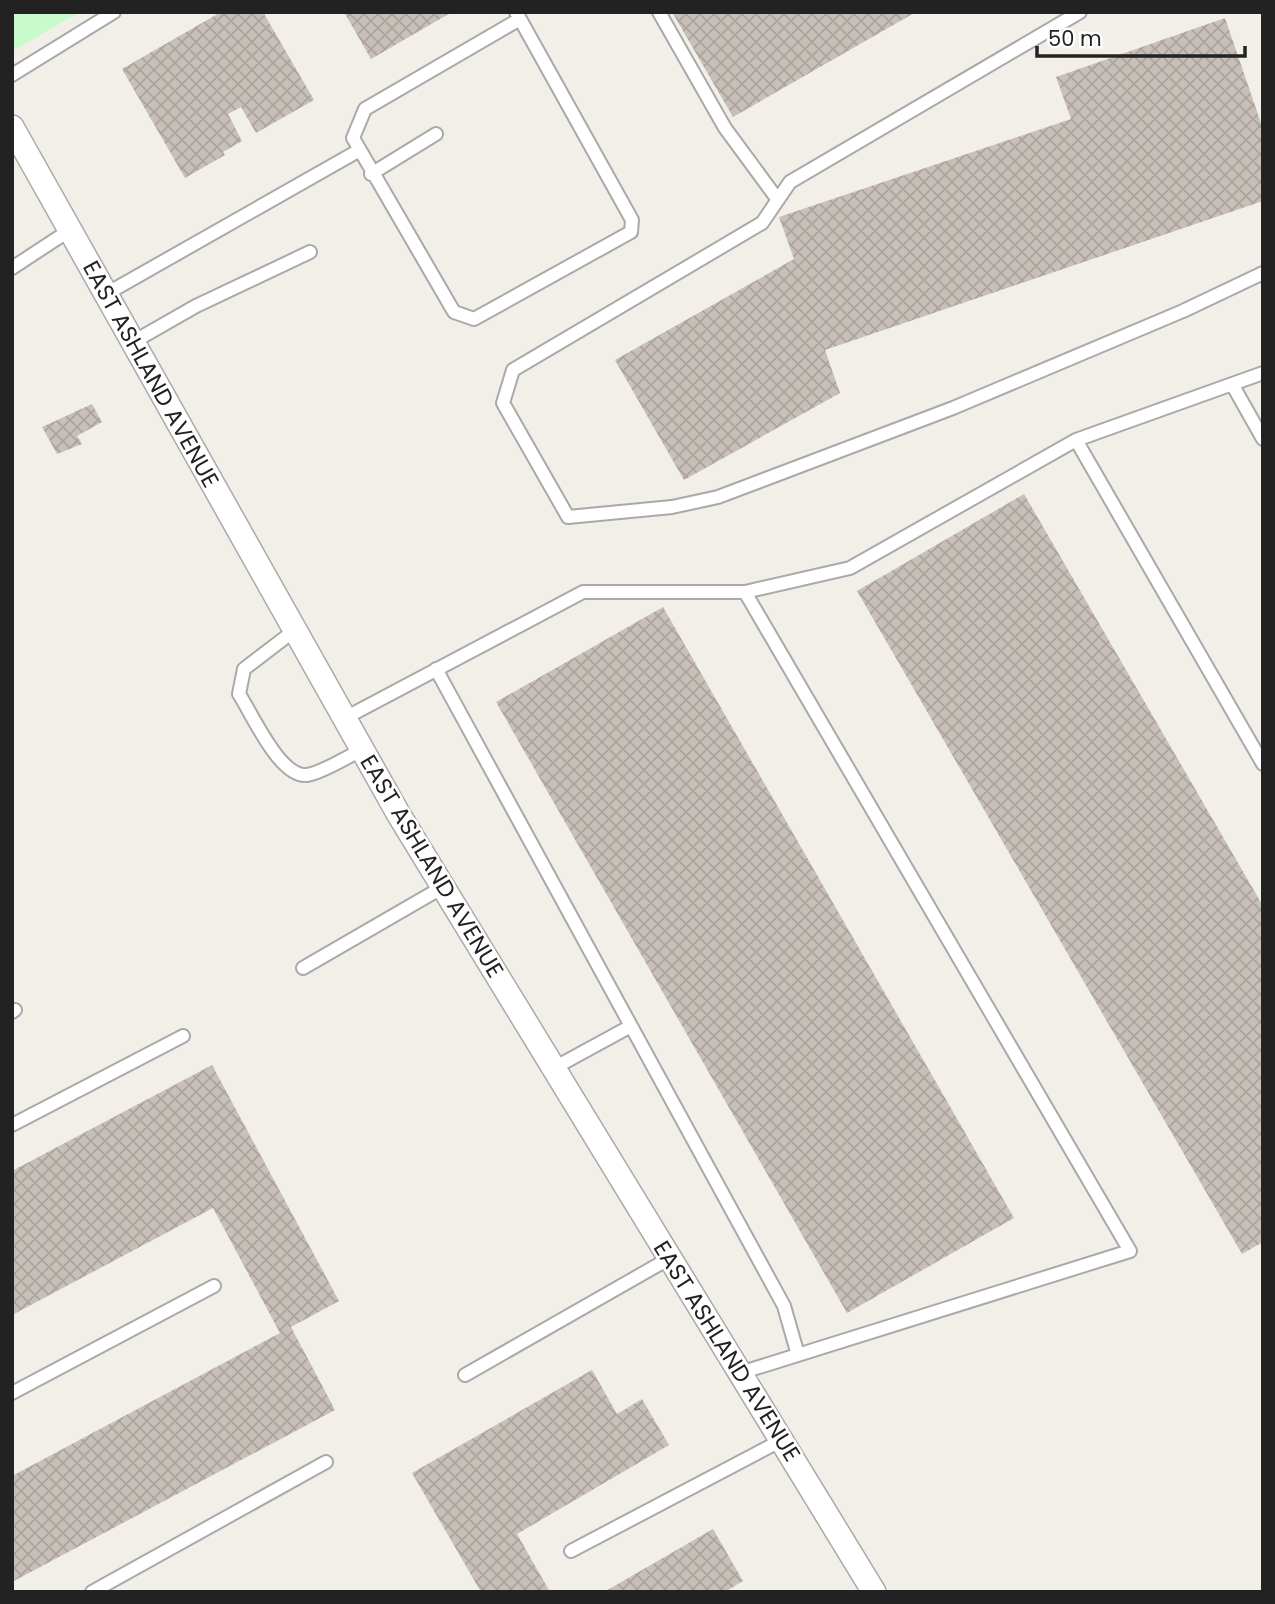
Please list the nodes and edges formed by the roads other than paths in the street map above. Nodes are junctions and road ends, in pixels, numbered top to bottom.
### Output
1 (114, 12) edge
2 (660, 12) edge
3 (1080, 12) edge
4 (518, 16) edge
5 (12, 75) edge
6 (12, 127) edge
7 (436, 134) dead end
8 (358, 151) junction
9 (371, 174) junction
10 (778, 200) junction
11 (70, 230) junction
12 (310, 252) dead end
13 (12, 268) edge
14 (1263, 273) edge
15 (106, 294) junction
16 (133, 342) junction
17 (1263, 373) edge
18 (1232, 384) junction
19 (1263, 439) edge
20 (1076, 440) junction
21 (746, 592) junction
22 (295, 630) junction
23 (436, 669) junction
24 (345, 718) junction
25 (362, 750) junction
26 (1263, 764) edge
27 (443, 887) junction
28 (303, 968) dead end
29 (631, 1026) junction
30 (183, 1036) dead end
31 (554, 1068) junction
32 (12, 1125) edge
33 (670, 1258) junction
34 (214, 1286) dead end
35 (798, 1355) junction
36 (740, 1373) junction
37 (465, 1375) dead end
38 (12, 1393) edge
39 (782, 1440) junction
40 (326, 1462) dead end
41 (570, 1551) dead end
42 (92, 1592) edge
43 (874, 1592) edge

1 - 5 lane
2 - 10 lane
3 - 10 lane
4 - 8 lane
4 - 9 lane
6 - 11 street, EAST ASHLAND AVENUE
7 - 9 lane
8 - 9 lane
8 - 15 lane
10 - 14 lane
11 - 13 lane
11 - 15 street, EAST ASHLAND AVENUE
12 - 16 lane
15 - 16 street, EAST ASHLAND AVENUE
16 - 22 street, EAST ASHLAND AVENUE
17 - 18 lane
18 - 19 lane
18 - 20 lane
20 - 21 lane
20 - 26 lane
21 - 23 lane
21 - 35 lane
22 - 24 street, EAST ASHLAND AVENUE
22 - 25 lane
23 - 24 lane
23 - 29 lane
24 - 25 street, EAST ASHLAND AVENUE
25 - 27 street, EAST ASHLAND AVENUE
27 - 28 lane
27 - 31 street, EAST ASHLAND AVENUE
29 - 31 lane
29 - 35 lane
30 - 32 lane
31 - 33 street, EAST ASHLAND AVENUE
33 - 36 street, EAST ASHLAND AVENUE
33 - 37 lane
34 - 38 lane
35 - 36 lane
36 - 39 street, EAST ASHLAND AVENUE
39 - 41 lane
39 - 43 street, EAST ASHLAND AVENUE
40 - 42 lane

